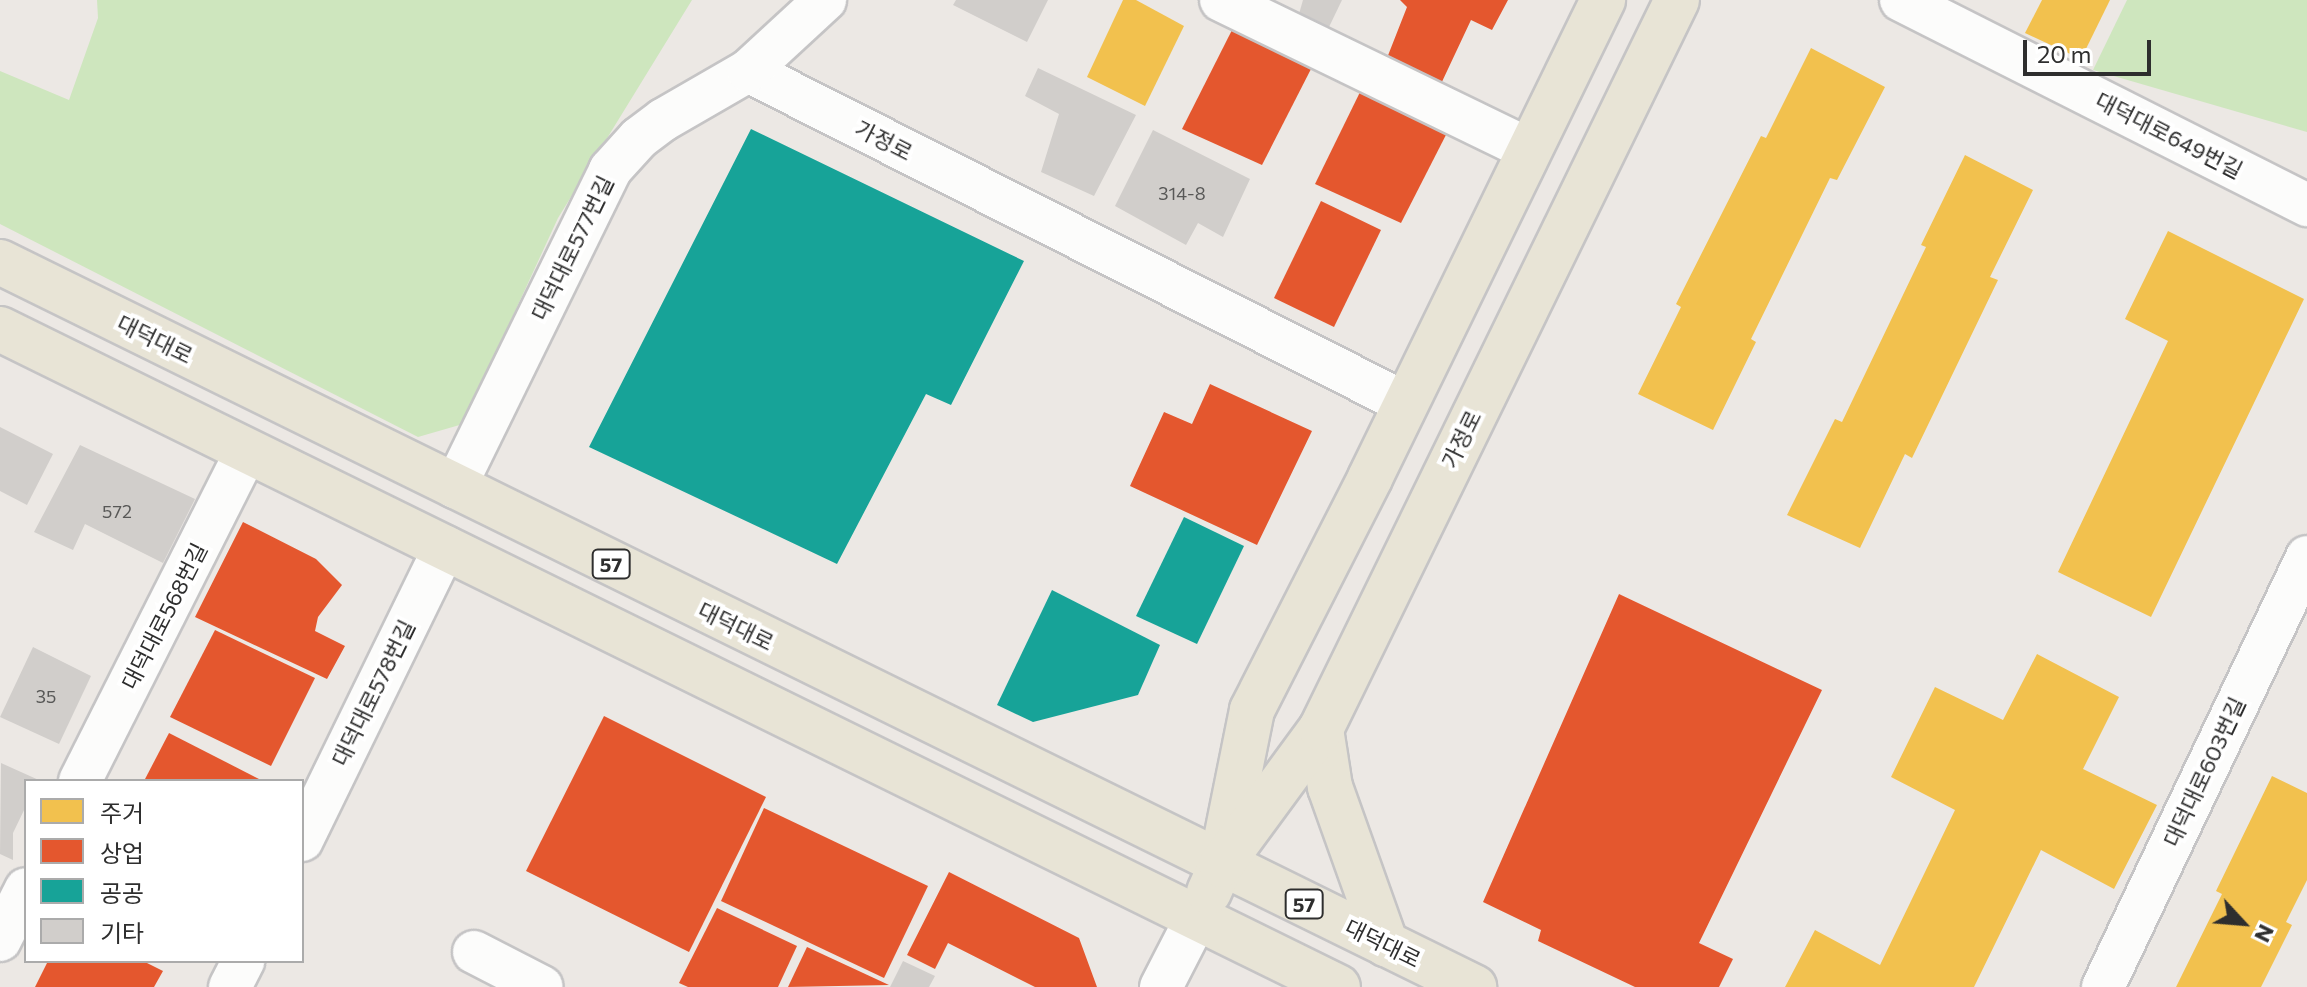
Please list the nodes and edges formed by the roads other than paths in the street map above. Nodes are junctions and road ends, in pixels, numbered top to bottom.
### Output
1 (825, 0) edge
2 (1221, 0) edge
3 (1603, 0) edge
4 (1677, 0) edge
5 (1901, 0) edge
6 (748, 71) junction
7 (1530, 150) junction
8 (2307, 205) edge
9 (0, 262) edge
10 (0, 329) edge
11 (1407, 404) junction
12 (247, 451) junction
13 (455, 487) junction
14 (445, 547) junction
15 (2307, 557) edge
16 (1321, 729) junction
17 (81, 779) edge
18 (304, 836) edge
19 (1221, 865) junction
20 (24, 893) edge
21 (1197, 917) junction
22 (0, 940) edge
23 (1386, 944) junction
24 (474, 952) dead end
25 (242, 963) edge
26 (230, 987) edge
27 (542, 987) edge
28 (1161, 987) edge
29 (1338, 987) edge
30 (1474, 987) edge
31 (2103, 987) edge

1 - 6 street, 대덕대로577번길
2 - 7 street
3 - 7 main road, 가정로
4 - 16 main road, 가정로
5 - 8 street, 대덕대로649번길
6 - 11 street, 가정로
6 - 13 street, 대덕대로577번길
7 - 11 main road, 가정로
9 - 13 main road, 대덕대로 / 57
10 - 12 main road
11 - 19 main road, 가정로
12 - 14 main road
12 - 17 street, 대덕대로568번길
13 - 19 main road, 대덕대로 / 57
14 - 18 street, 대덕대로578번길
14 - 21 main road
15 - 31 street, 대덕대로603번길
16 - 19 main road, 가정로
16 - 23 main road
19 - 21 main road, 가정로
19 - 23 main road, 대덕대로 / 57
20 - 22 street
21 - 28 street
21 - 29 main road
23 - 30 main road, 대덕대로 / 57
24 - 27 street
25 - 26 street

